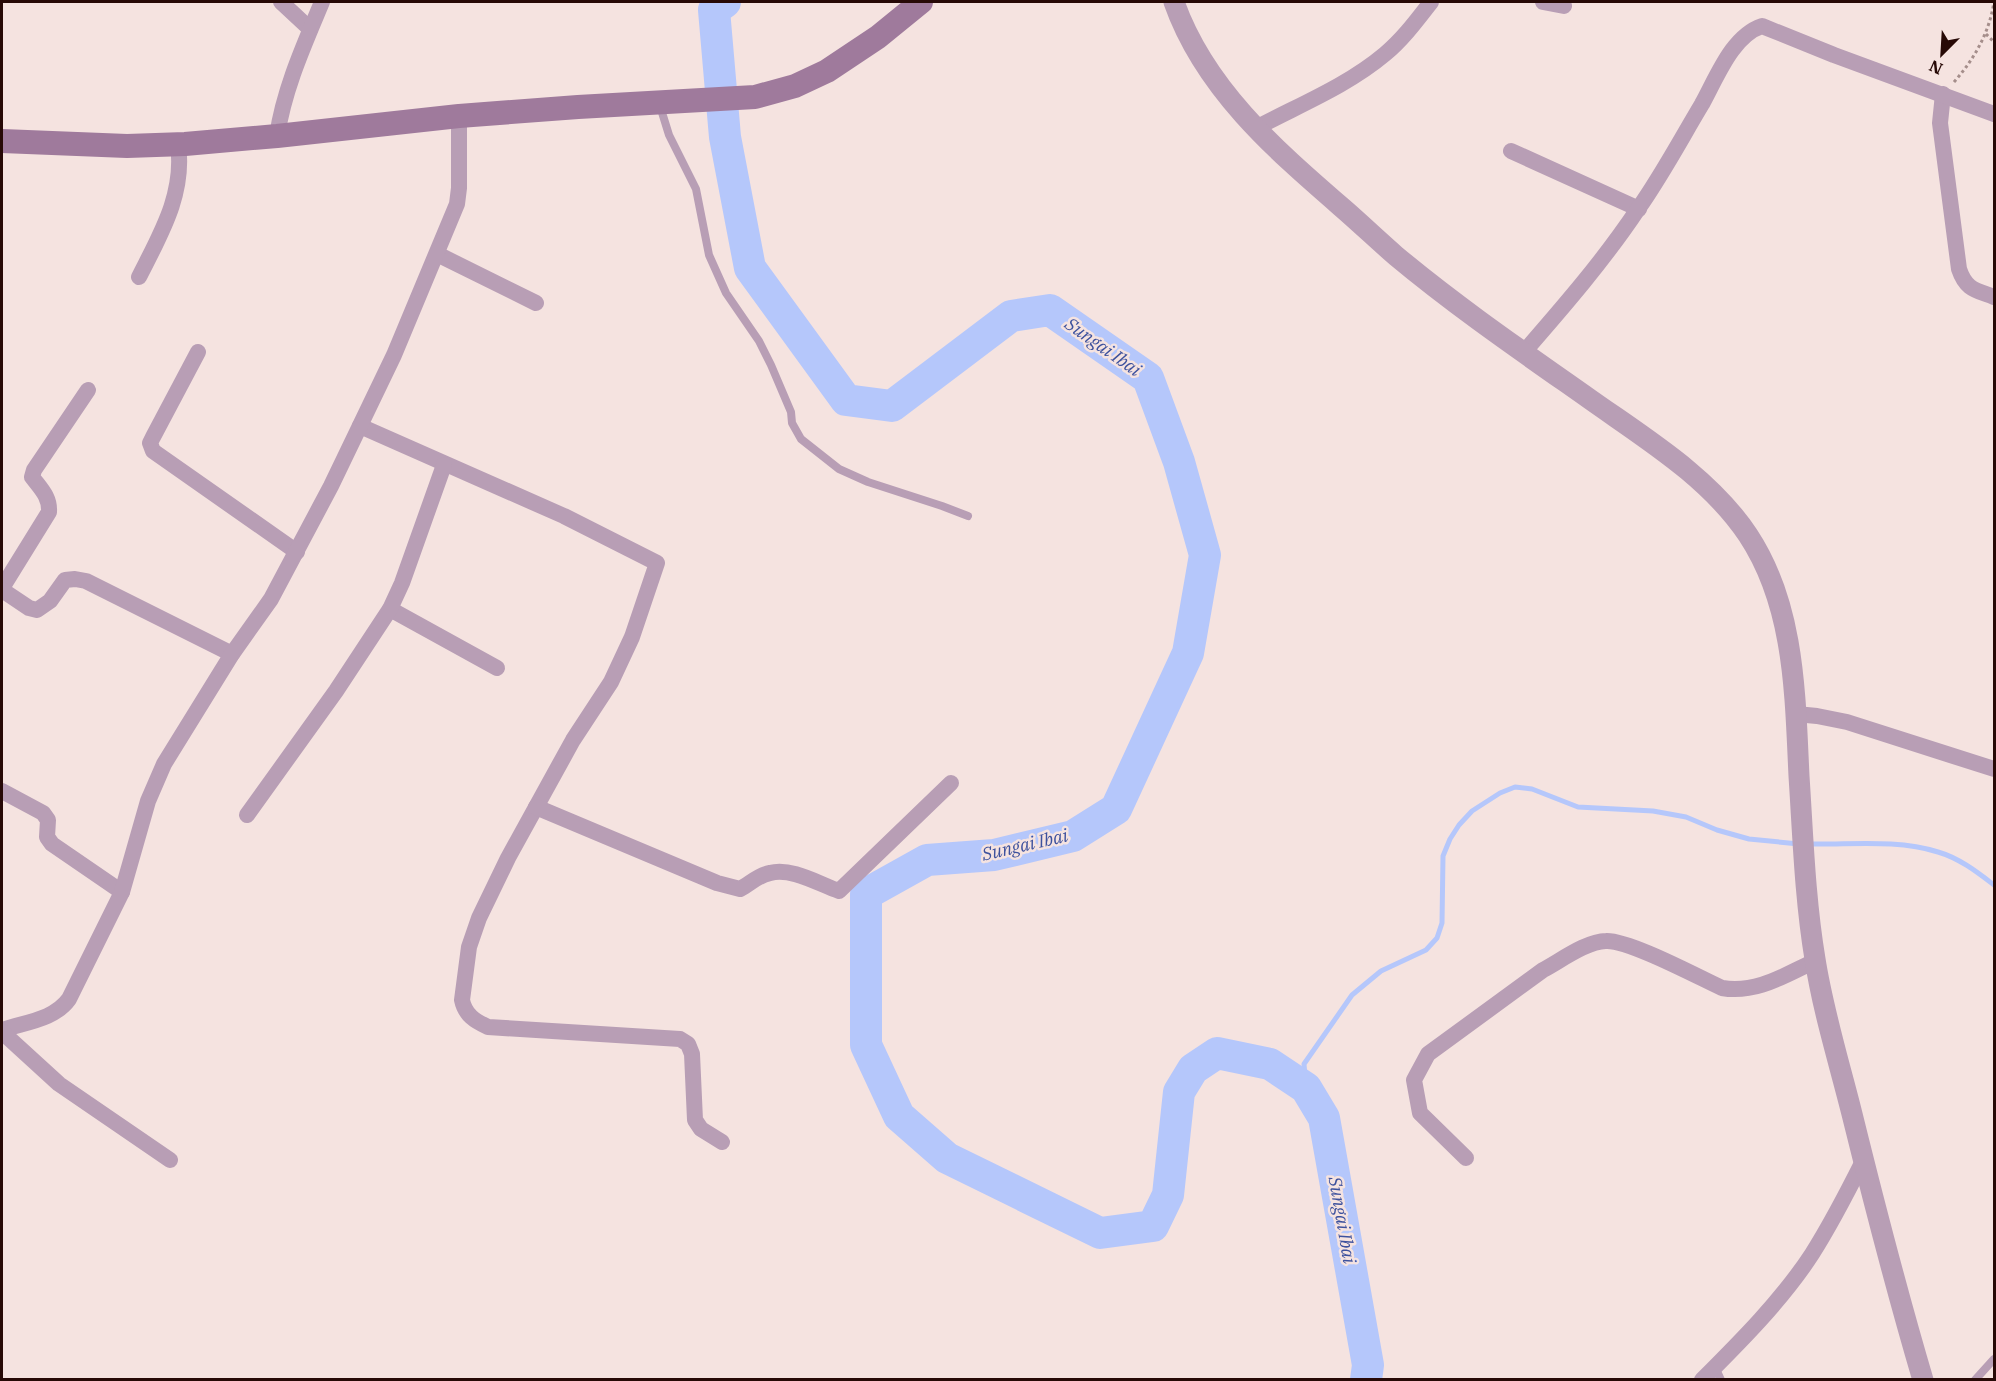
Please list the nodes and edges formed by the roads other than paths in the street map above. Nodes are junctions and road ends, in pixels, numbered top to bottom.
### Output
1 (280, 2) edge
2 (322, 2) edge
3 (921, 2) edge
4 (1174, 2) edge
5 (1431, 2) edge
6 (1543, 2) edge
7 (1564, 6) dead end
8 (310, 29) junction
9 (1943, 94) junction
10 (659, 102) junction
11 (1995, 114) edge
12 (459, 116) junction
13 (1256, 128) junction
14 (277, 136) junction
15 (2, 141) edge
16 (178, 145) junction
17 (1511, 151) dead end
18 (1639, 209) junction
19 (438, 254) junction
20 (139, 277) dead end
21 (1995, 297) edge
22 (536, 303) dead end
23 (198, 352) dead end
24 (1524, 352) junction
25 (88, 390) dead end
26 (360, 426) junction
27 (444, 465) junction
28 (968, 516) dead end
29 (297, 552) junction
30 (2, 589) edge
31 (390, 609) junction
32 (232, 654) junction
33 (496, 668) dead end
34 (1796, 714) junction
35 (1995, 769) edge
36 (951, 783) dead end
37 (2, 792) edge
38 (537, 807) junction
39 (248, 815) dead end
40 (122, 892) junction
41 (1815, 961) junction
42 (2, 1031) edge
43 (722, 1142) dead end
44 (1466, 1158) dead end
45 (170, 1160) dead end
46 (1863, 1161) junction
47 (1995, 1359) edge
48 (1718, 1373) edge
49 (1702, 1380) edge
50 (1923, 1380) edge
51 (1976, 1380) edge

1 - 8 street
2 - 8 street
3 - 10 main road
4 - 13 street
5 - 13 street
6 - 7 street
8 - 14 street
9 - 11 street
9 - 18 street
9 - 21 street
10 - 12 main road
10 - 28 lane
12 - 14 main road
12 - 19 street
13 - 24 street
14 - 16 main road
15 - 16 main road
16 - 20 street
17 - 18 street
18 - 24 street
19 - 22 street
19 - 26 street
23 - 29 street
24 - 34 street
25 - 30 street
26 - 27 street
26 - 29 street
27 - 31 street
27 - 38 street
29 - 32 street
30 - 32 street
31 - 33 street
31 - 39 street
32 - 40 street
34 - 35 street
34 - 41 street
36 - 38 street
37 - 40 street
38 - 43 street
40 - 42 street
41 - 44 street
41 - 46 street
42 - 45 street
46 - 48 street
46 - 50 street
47 - 51 lane
48 - 49 street

